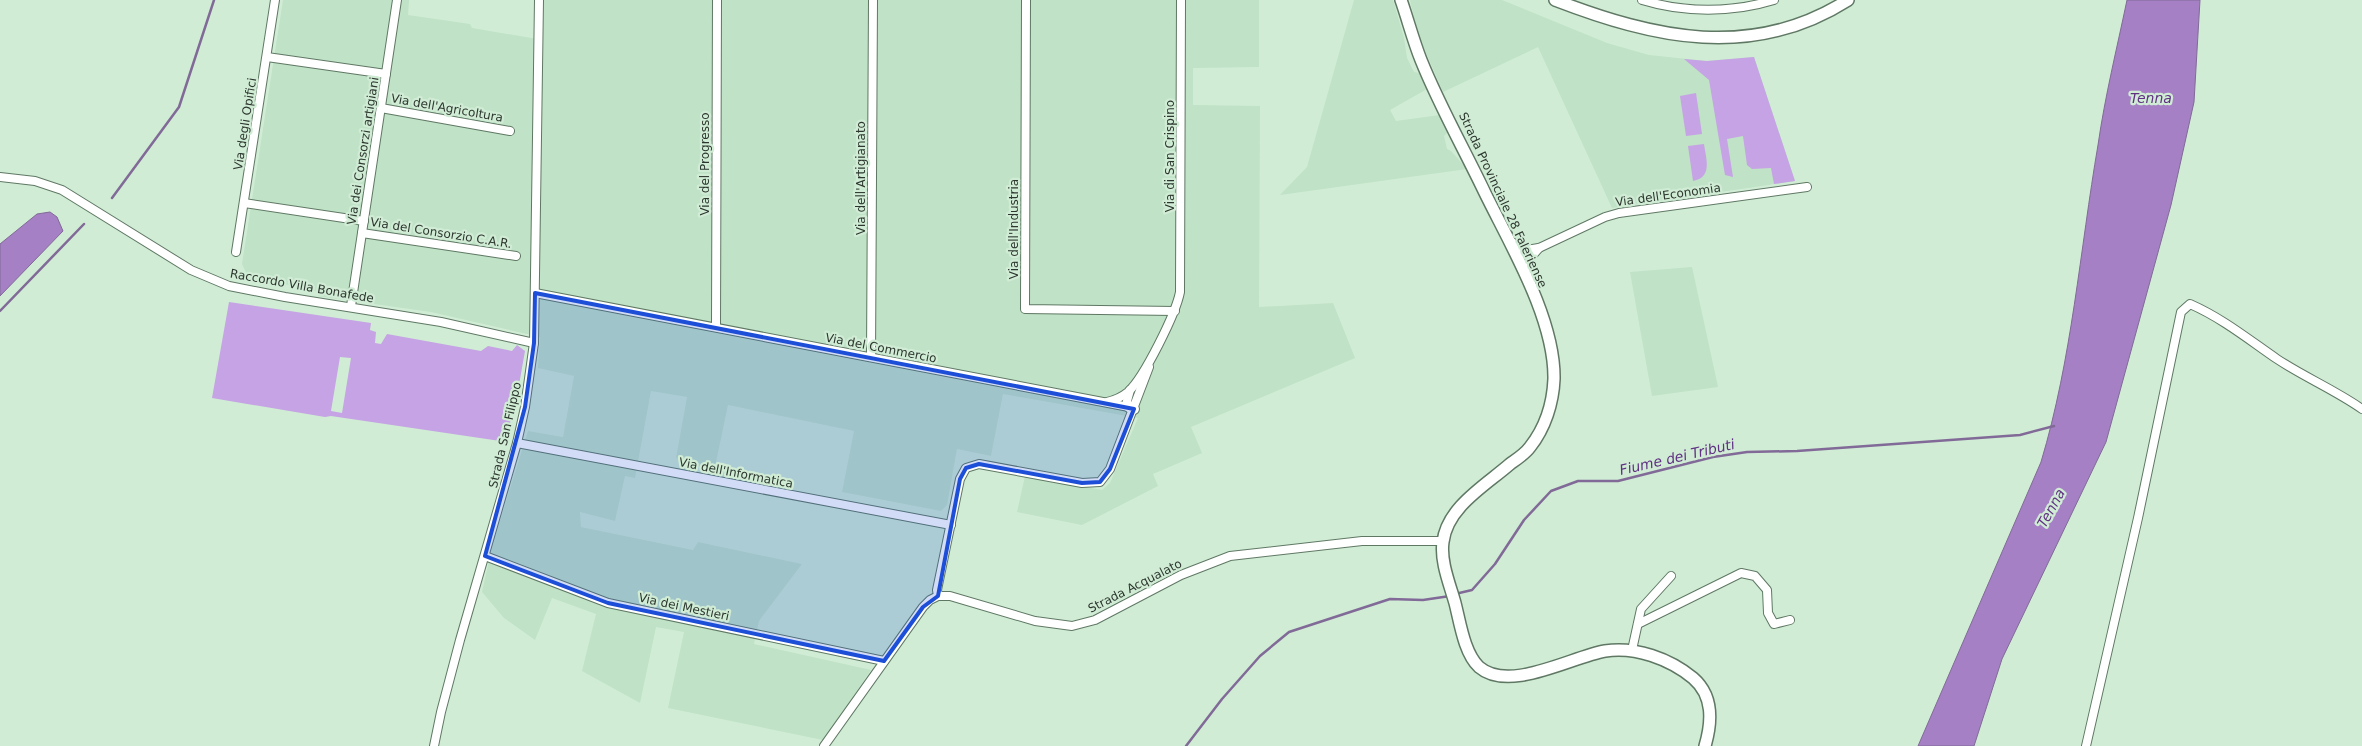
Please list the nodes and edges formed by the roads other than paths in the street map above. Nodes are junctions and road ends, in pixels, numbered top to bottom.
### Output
1 (275, 0) edge
2 (397, 0) edge
3 (539, 0) edge
4 (717, 0) edge
5 (873, 0) edge
6 (1026, 0) edge
7 (1181, 0) edge
8 (1401, 0) edge
9 (1555, 0) edge
10 (1642, 0) edge
11 (1774, 0) edge
12 (1848, 0) edge
13 (267, 57) junction
14 (386, 74) junction
15 (381, 108) junction
16 (510, 131) dead end
17 (0, 177) edge
18 (1807, 187) dead end
19 (244, 203) junction
20 (364, 221) junction
21 (362, 233) junction
22 (1508, 239) junction
23 (236, 252) dead end
24 (1530, 253) junction
25 (516, 256) dead end
26 (1520, 265) junction
27 (1528, 281) junction
28 (535, 293) junction
29 (351, 306) junction
30 (1175, 311) junction
31 (716, 328) junction
32 (534, 343) junction
33 (1152, 356) junction
34 (871, 357) junction
35 (1130, 390) junction
36 (1108, 402) junction
37 (1132, 408) junction
38 (2362, 409) edge
39 (517, 443) junction
40 (951, 525) junction
41 (1442, 541) junction
42 (484, 556) junction
43 (1671, 576) dead end
44 (938, 596) junction
45 (1790, 620) dead end
46 (1638, 624) junction
47 (1632, 650) junction
48 (884, 661) junction
49 (434, 746) edge
50 (824, 746) edge
51 (1705, 746) edge
52 (2086, 746) edge

1 - 13 street, Via degli Opifici
2 - 14 street, Via dei Consorzi artigiani
3 - 28 street, Strada San Filippo
4 - 31 street, Via del Progresso
5 - 34 street, Via dell'Artigianato
6 - 30 street, Via dell'Industria
7 - 30 street, Via di San Crispino
8 - 22 main road, Strada Provinciale 28 Faleriense
9 - 12 main road
10 - 11 street
13 - 14 street
13 - 19 street, Via degli Opifici
14 - 15 street, Via dei Consorzi artigiani
15 - 16 street, Via dell'Agricoltura
15 - 20 street, Via dei Consorzi artigiani
17 - 29 street, Raccordo Villa Bonafede
18 - 24 street, Via dell'Economia
19 - 20 street
19 - 23 street, Via degli Opifici
20 - 21 street, Via dei Consorzi artigiani
21 - 25 street, Via del Consorzio C.A.R.
21 - 29 street, Via dei Consorzi artigiani
22 - 24 street
22 - 26 main road, Strada Provinciale 28 Faleriense
24 - 26 street
24 - 27 street
26 - 27 main road, Strada Provinciale 28 Faleriense
27 - 41 main road, Strada Provinciale 28 Faleriense
28 - 31 street, Via del Commercio
28 - 32 street, Strada San Filippo
29 - 32 street, Raccordo Villa Bonafede
30 - 33 street
31 - 34 street, Via del Commercio
32 - 39 street, Strada San Filippo
33 - 35 street
33 - 37 street
34 - 36 street, Via del Commercio
35 - 36 street
35 - 37 street
36 - 37 street, Via del Commercio
37 - 40 street
38 - 52 street
39 - 40 street, Via dell'Informatica
39 - 42 street, Strada San Filippo
40 - 44 street
41 - 44 street, Strada Acqualato
41 - 47 main road
42 - 48 street, Via dei Mestieri
42 - 49 street, Strada San Filippo
43 - 46 street
44 - 48 street
45 - 46 street
46 - 47 street
47 - 51 main road
48 - 50 street

